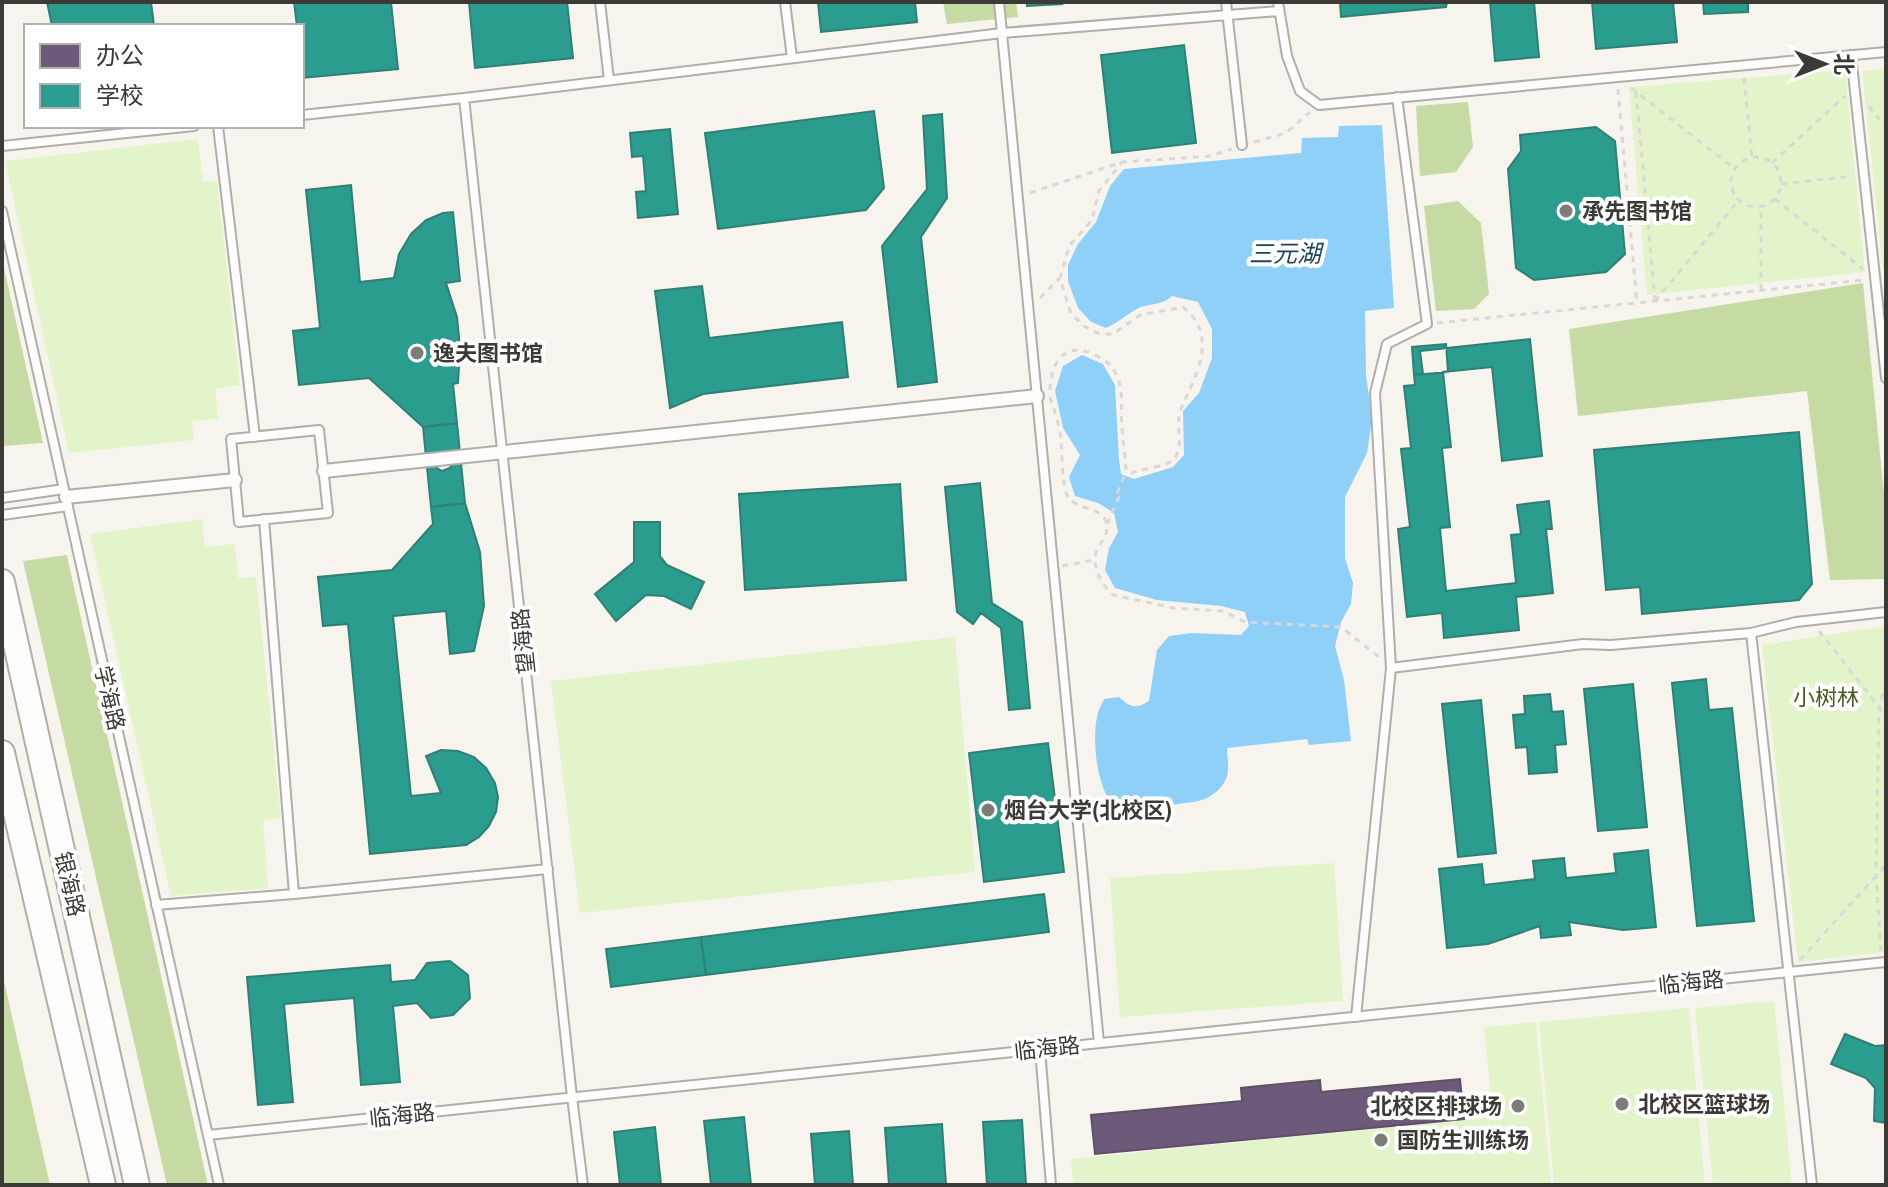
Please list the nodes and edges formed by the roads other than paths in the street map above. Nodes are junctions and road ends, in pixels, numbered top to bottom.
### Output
1 (600, 2) edge
2 (785, 2) edge
3 (999, 2) edge
4 (1226, 2) edge
5 (1278, 6) edge
6 (1228, 15) junction
7 (1002, 33) junction
8 (1886, 52) edge
9 (1851, 55) junction
10 (792, 58) junction
11 (609, 80) junction
12 (1397, 97) junction
13 (464, 98) junction
14 (304, 115) edge
15 (175, 128) edge
16 (218, 128) edge
17 (1242, 145) road end
18 (2, 146) edge
19 (2, 211) edge
20 (1886, 378) edge
21 (1037, 396) junction
22 (255, 437) junction
23 (503, 453) junction
24 (324, 471) junction
25 (235, 480) junction
26 (66, 497) junction
27 (2, 498) edge
28 (2, 515) edge
29 (264, 519) junction
30 (2, 582) edge
31 (1886, 612) edge
32 (1751, 633) junction
33 (1391, 668) junction
34 (2, 753) edge
35 (548, 869) junction
36 (294, 894) junction
37 (156, 905) junction
38 (1884, 963) edge
39 (1790, 972) junction
40 (1356, 1017) junction
41 (1099, 1043) junction
42 (1040, 1049) junction
43 (572, 1097) junction
44 (208, 1135) junction
45 (103, 1185) edge
46 (137, 1185) edge
47 (219, 1185) edge
48 (583, 1185) edge
49 (1051, 1185) edge
50 (1812, 1185) edge

1 - 11 lane
2 - 10 lane
3 - 7 lane
4 - 6 lane
5 - 6 lane
5 - 12 lane
6 - 7 lane
6 - 17 lane
7 - 10 lane
7 - 21 lane
8 - 9 lane
9 - 12 lane
9 - 20 lane
10 - 11 lane
11 - 13 lane
12 - 33 lane
13 - 14 lane
13 - 23 lane, 望海路
15 - 18 lane
16 - 22 lane
19 - 26 lane, 学海路
21 - 23 street
21 - 41 lane
22 - 24 lane
22 - 25 lane
23 - 24 street
23 - 35 lane, 望海路
24 - 29 lane
25 - 26 street
25 - 29 lane
26 - 27 lane
26 - 28 lane
26 - 37 lane, 学海路
29 - 36 lane
30 - 46 main road, 银海路
31 - 32 lane
32 - 33 lane
32 - 39 lane
33 - 40 lane
34 - 45 main road, 银海路
35 - 36 lane
35 - 43 lane, 望海路
36 - 37 lane
37 - 44 lane, 学海路
38 - 39 lane, 临海路
39 - 40 lane, 临海路
39 - 50 lane
40 - 41 lane, 临海路
41 - 42 lane, 临海路
42 - 43 lane, 临海路
42 - 49 lane
43 - 44 lane, 临海路
43 - 48 lane, 望海路
44 - 47 lane, 学海路

